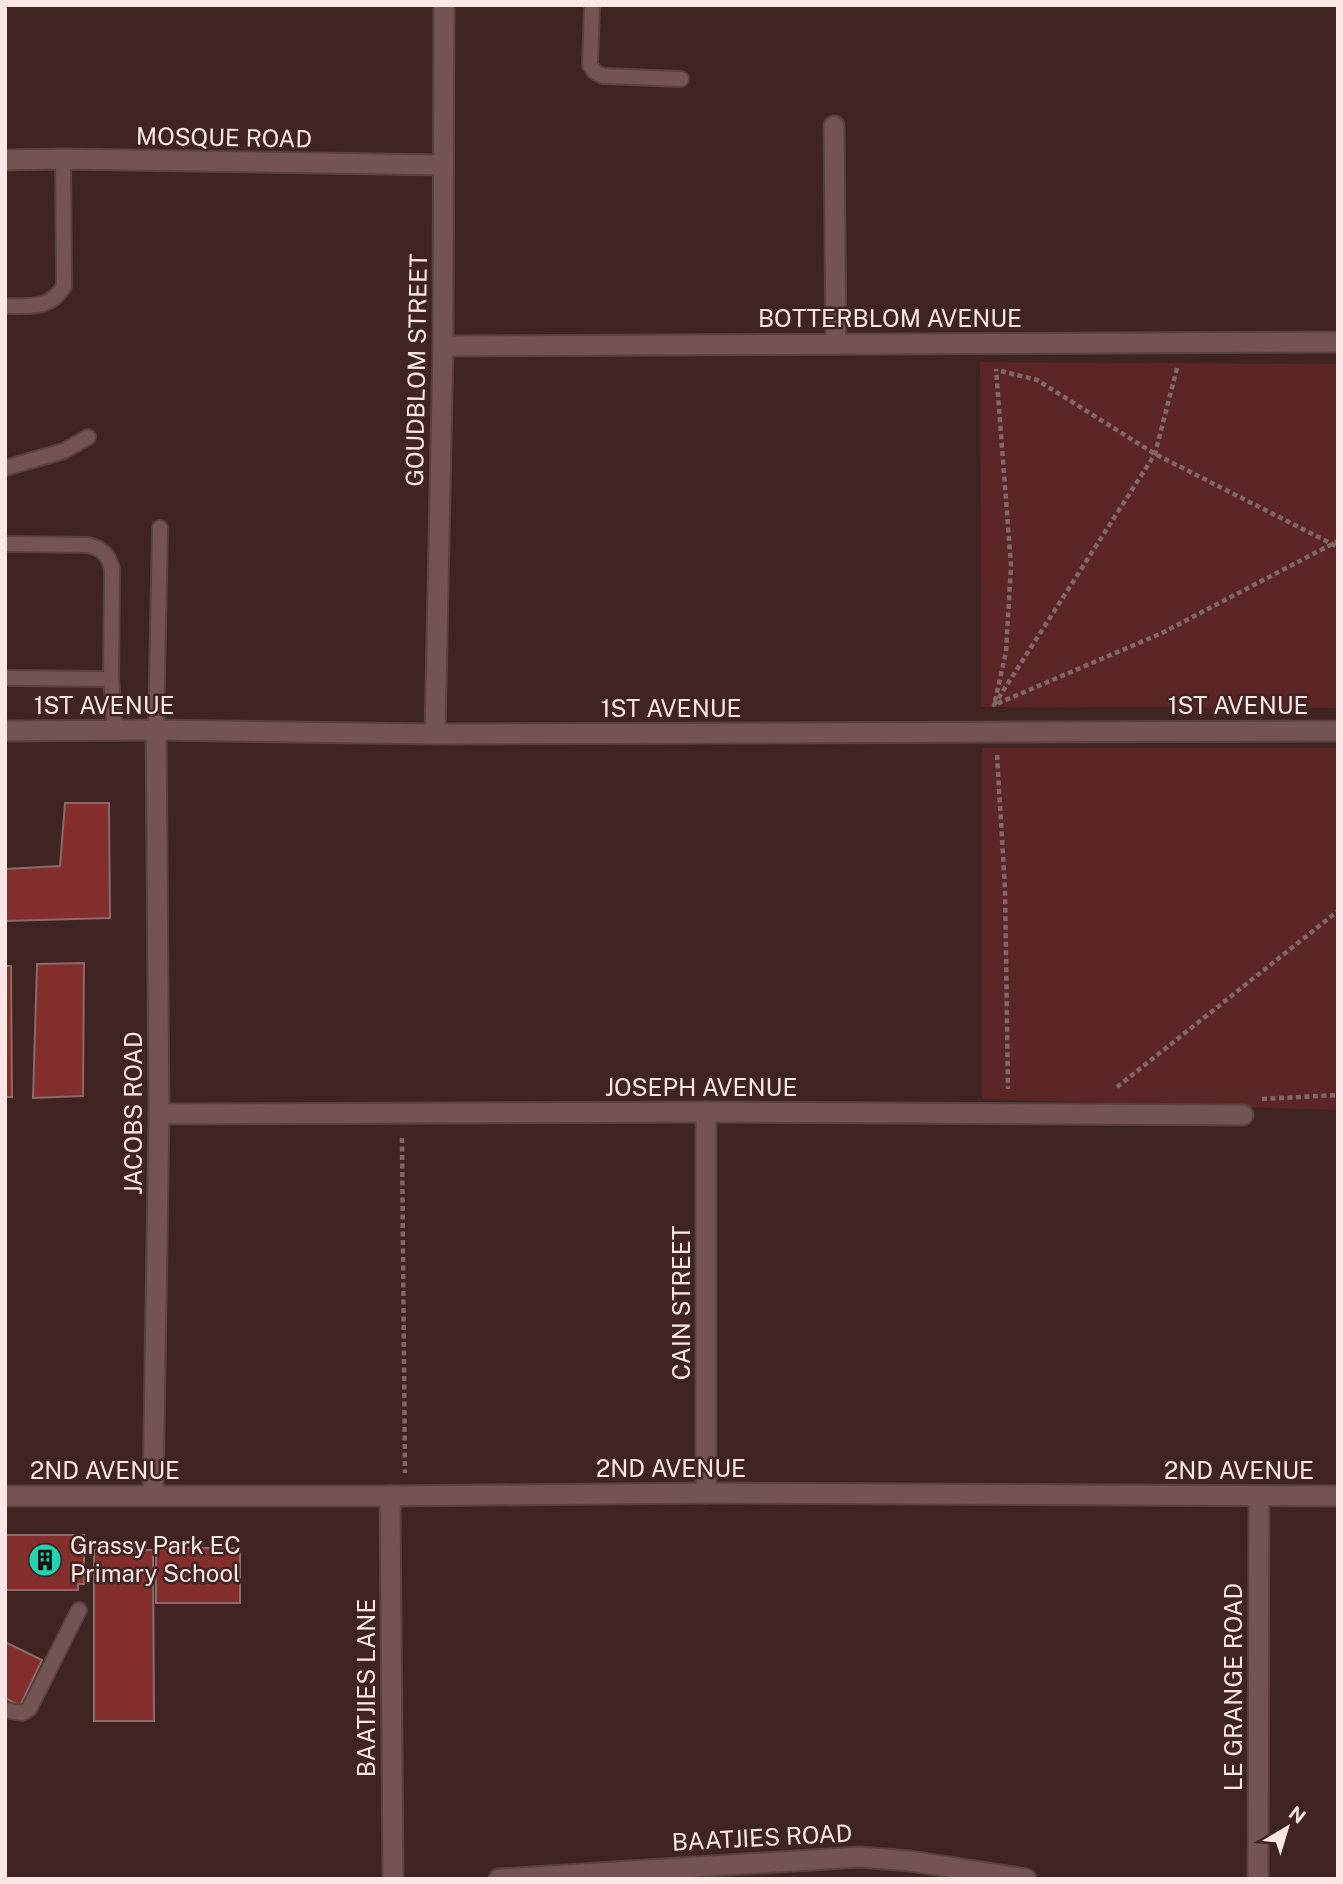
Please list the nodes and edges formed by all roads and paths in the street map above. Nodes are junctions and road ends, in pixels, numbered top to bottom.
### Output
1 (444, 5) edge
2 (592, 5) edge
3 (681, 79) dead end
4 (834, 127) dead end
5 (63, 159) junction
6 (5, 160) edge
7 (443, 165) junction
8 (5, 306) edge
9 (1338, 342) edge
10 (1192, 343) junction
11 (836, 344) junction
12 (443, 346) junction
13 (996, 370) dead end
14 (88, 437) dead end
15 (1155, 454) junction
16 (5, 468) edge
17 (160, 528) dead end
18 (1338, 541) edge
19 (5, 544) edge
20 (1332, 544) junction
21 (1338, 547) edge
22 (5, 678) edge
23 (111, 679) junction
24 (156, 730) junction
25 (1338, 730) edge
26 (5, 731) edge
27 (115, 731) junction
28 (435, 734) junction
29 (1338, 911) edge
30 (1338, 1095) edge
31 (706, 1112) junction
32 (401, 1113) junction
33 (159, 1114) junction
34 (1104, 1114) junction
35 (1243, 1115) joint
36 (706, 1493) junction
37 (5, 1496) edge
38 (153, 1496) junction
39 (398, 1496) junction
40 (1259, 1496) junction
41 (1338, 1496) edge
42 (79, 1610) dead end
43 (5, 1710) edge
44 (393, 1879) edge
45 (499, 1879) edge
46 (1026, 1879) edge
47 (1258, 1879) edge

1 - 7 street, GOUDBLOM STREET
2 - 3 lane
4 - 11 street
5 - 6 street, MOSQUE ROAD
5 - 7 street, MOSQUE ROAD
5 - 8 lane
7 - 12 street, GOUDBLOM STREET
9 - 10 street, BOTTERBLOM AVENUE
10 - 11 street, BOTTERBLOM AVENUE
10 - 15 path
11 - 12 street, BOTTERBLOM AVENUE
12 - 28 street, GOUDBLOM STREET
13 - 15 path
14 - 16 lane
15 - 20 path
15 - 20 path
17 - 24 lane
18 - 20 path
19 - 23 lane
20 - 21 path
22 - 23 lane
23 - 27 lane
24 - 27 street, 1ST AVENUE
24 - 28 street, 1ST AVENUE
24 - 33 street, JACOBS ROAD
25 - 28 street, 1ST AVENUE
26 - 27 street, 1ST AVENUE
29 - 34 path
30 - 35 path
31 - 32 street, JOSEPH AVENUE
31 - 34 street, JOSEPH AVENUE
31 - 36 street, CAIN STREET
32 - 33 street, JOSEPH AVENUE
32 - 39 path
33 - 38 street, JACOBS ROAD
34 - 35 street, JOSEPH AVENUE
36 - 39 street, 2ND AVENUE
36 - 40 street, 2ND AVENUE
37 - 38 street, 2ND AVENUE
38 - 39 street, 2ND AVENUE
39 - 44 street, BAATJIES LANE
40 - 41 street, 2ND AVENUE
40 - 47 street, LE GRANGE ROAD
42 - 43 lane
45 - 46 street, BAATJIES ROAD

